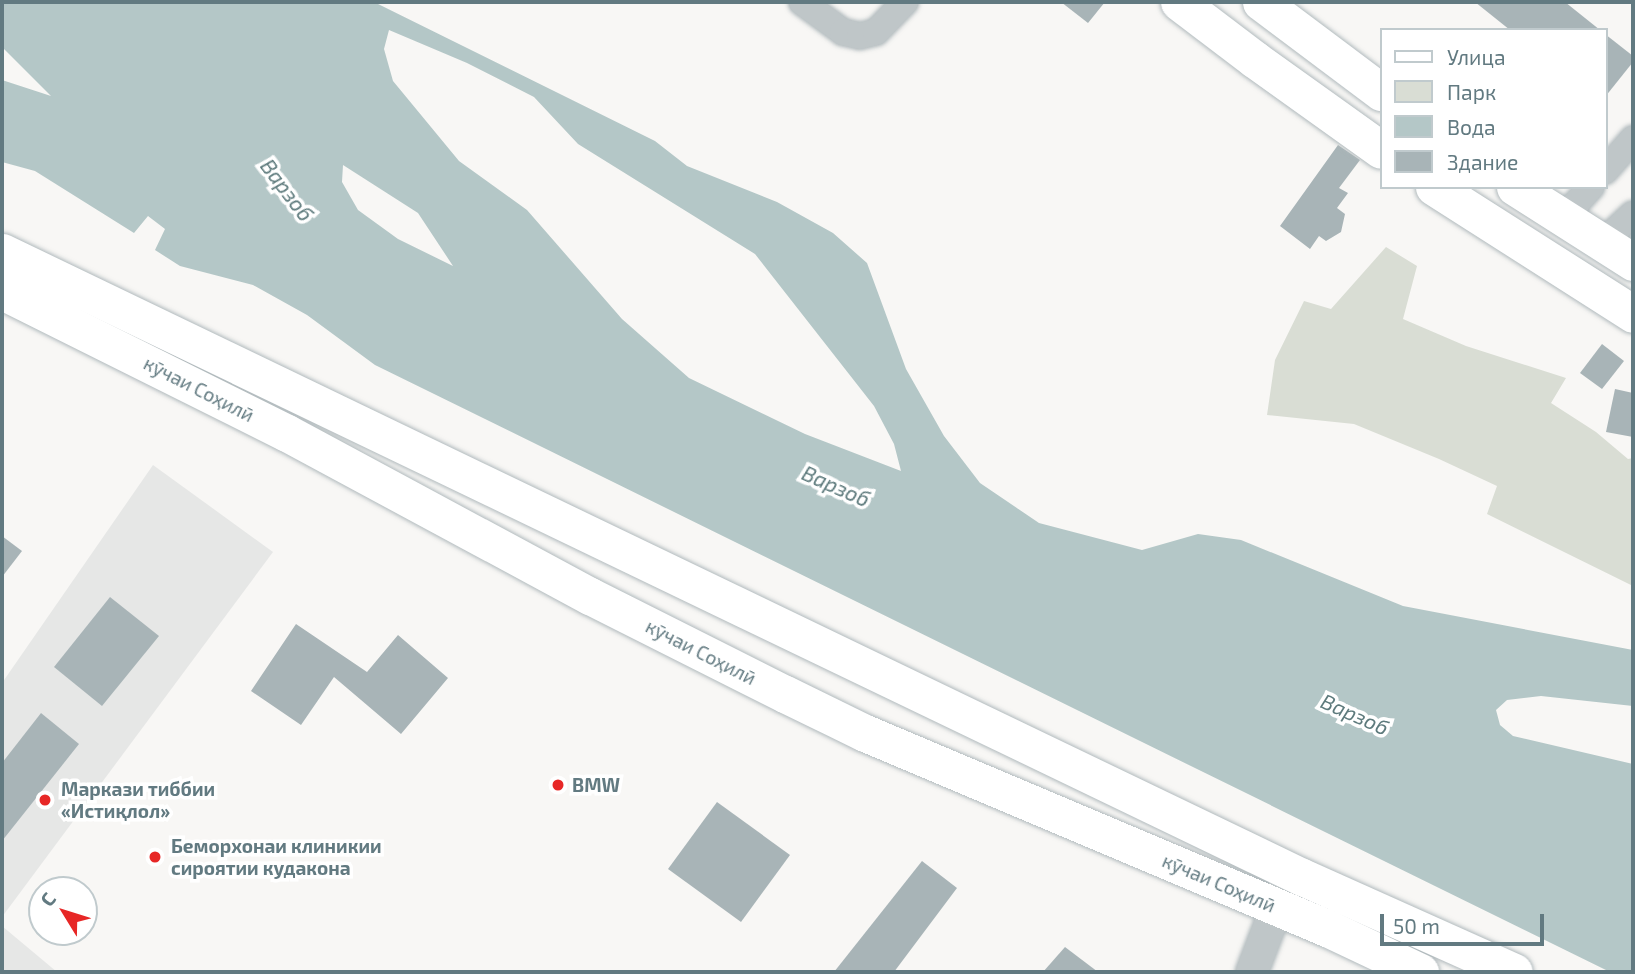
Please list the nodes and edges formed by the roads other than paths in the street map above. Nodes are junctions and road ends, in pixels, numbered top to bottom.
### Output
1 (802, 2) edge
2 (905, 2) edge
3 (1179, 2) edge
4 (1262, 2) edge
5 (1380, 91) edge
6 (1633, 139) edge
7 (1380, 149) edge
8 (1607, 169) edge
9 (1437, 189) edge
10 (1518, 189) edge
11 (1589, 189) edge
12 (1633, 214) edge
13 (1563, 218) junction
14 (1602, 243) junction
15 (2, 252) edge
16 (1633, 262) edge
17 (2, 291) edge
18 (1633, 314) edge
19 (888, 678) junction
20 (865, 733) junction
21 (1289, 870) junction
22 (1278, 909) junction
23 (1252, 972) edge
24 (1420, 972) edge
25 (1514, 972) edge

1 - 2 street
3 - 7 main road
4 - 5 main road
6 - 8 street
9 - 18 main road
10 - 13 main road
11 - 13 street
12 - 14 street
13 - 14 main road
14 - 16 main road
15 - 19 main road
17 - 20 main road, кӯчаи Соҳилӣ
19 - 20 main road
19 - 21 main road
20 - 22 main road, кӯчаи Соҳилӣ
21 - 22 street
21 - 25 main road
22 - 23 street
22 - 24 main road, кӯчаи Соҳилӣ

